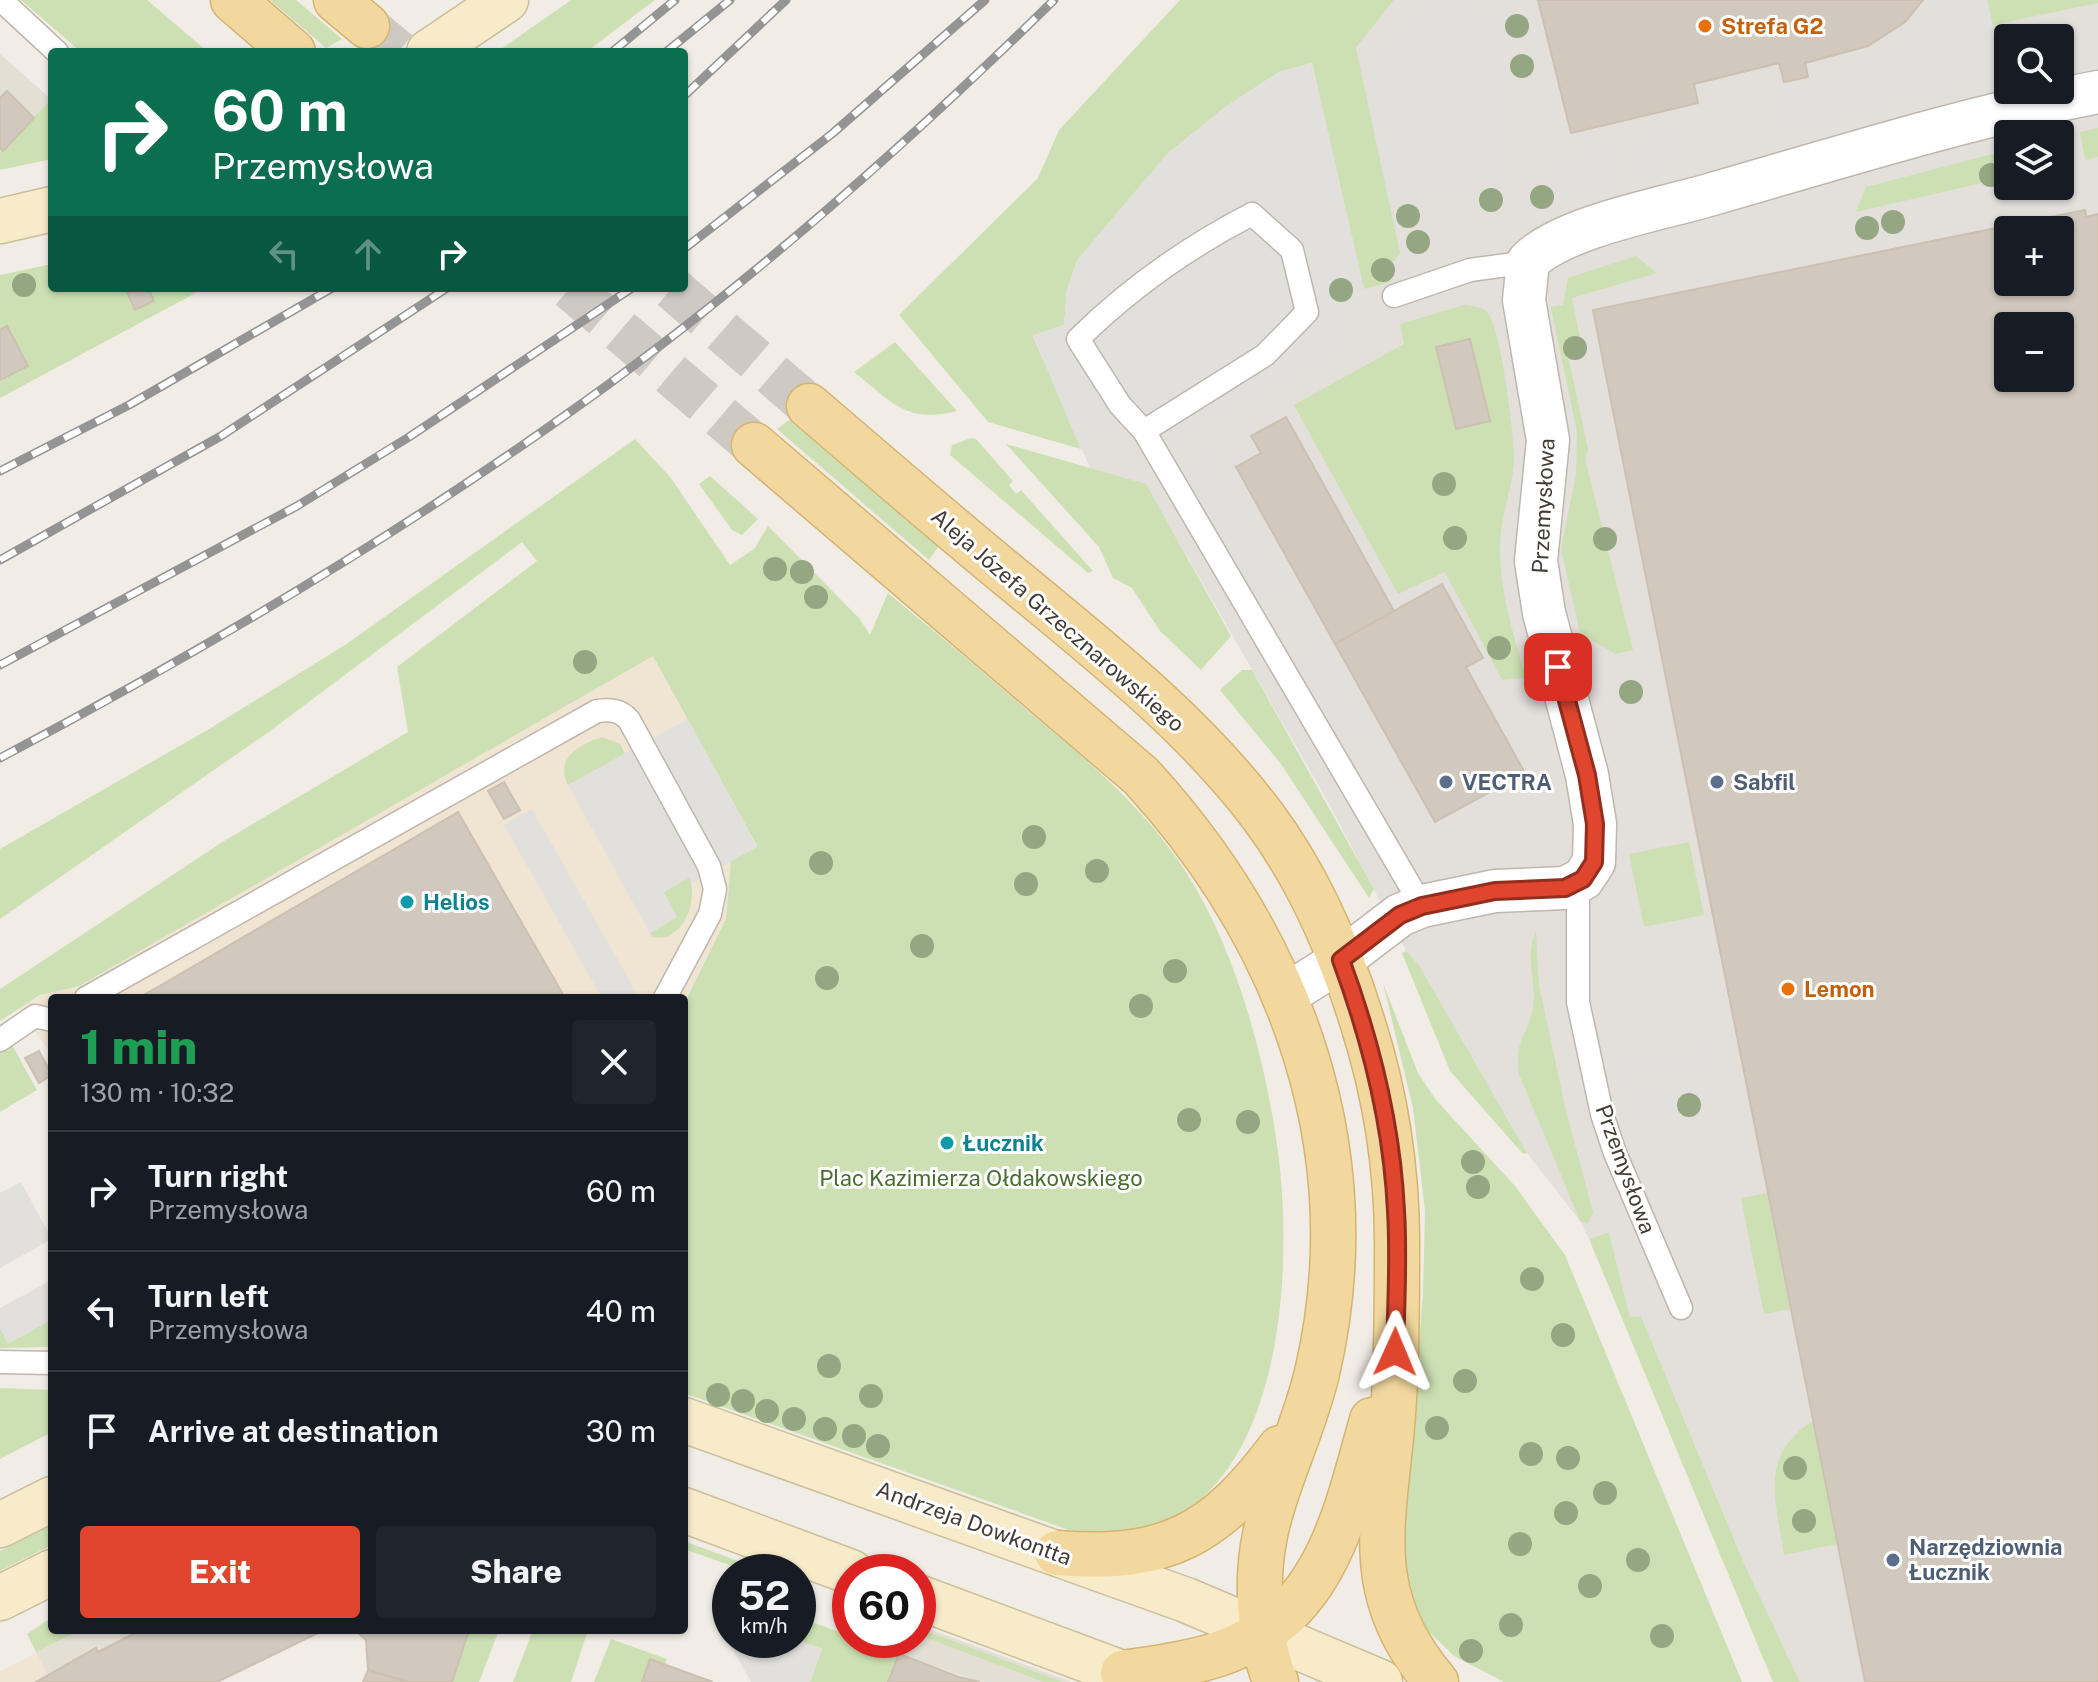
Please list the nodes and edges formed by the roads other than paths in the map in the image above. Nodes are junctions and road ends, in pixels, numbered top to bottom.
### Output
1 (1, 0) edge
2 (233, 0) edge
3 (506, 0) edge
4 (445, 41) edge
5 (53, 48) edge
6 (288, 48) edge
7 (2098, 92) edge
8 (48, 210) edge
9 (0, 221) edge
10 (1528, 262) junction
11 (1394, 296) dead end
12 (809, 406) tunnel mouth
13 (1144, 431) junction
14 (754, 445) tunnel mouth
15 (1578, 883) junction
16 (1422, 906) junction
17 (1341, 960) junction
18 (93, 994) edge
19 (667, 994) edge
20 (1286, 995) junction
21 (46, 1016) edge
22 (0, 1040) edge
23 (1396, 1300) junction
24 (1681, 1308) dead end
25 (0, 1362) edge
26 (48, 1363) edge
27 (1306, 1410) junction
28 (688, 1421) edge
29 (48, 1501) edge
30 (688, 1511) edge
31 (0, 1525) edge
32 (1057, 1553) junction
33 (832, 1565) edge
34 (48, 1574) edge
35 (0, 1598) edge
36 (936, 1604) edge
37 (1263, 1630) junction
38 (1135, 1678) edge
39 (1276, 1682) edge
40 (1380, 1682) edge
41 (1436, 1682) edge

1 - 5 lane
2 - 6 main road
3 - 4 main road
7 - 10 street
8 - 9 main road
10 - 11 lane
10 - 15 street, Przemysłowa
12 - 17 main road, Aleja Józefa Grzecznarowskiego
13 - 13 lane
13 - 16 lane
14 - 20 main road
15 - 16 street
15 - 24 lane, Przemysłowa
16 - 17 street
17 - 20 street
17 - 23 main road, Aleja Józefa Grzecznarowskiego
18 - 19 lane
20 - 27 main road
21 - 22 lane
23 - 37 main road
23 - 41 main road, Aleja Józefa Grzecznarowskiego
25 - 26 lane
27 - 32 main road
27 - 37 main road
28 - 32 main road, Andrzeja Dowkontta
29 - 31 main road
30 - 33 main road
32 - 37 main road, Andrzeja Dowkontta
34 - 35 main road
36 - 38 main road
37 - 38 main road
37 - 39 main road
37 - 40 main road, Andrzeja Dowkontta

